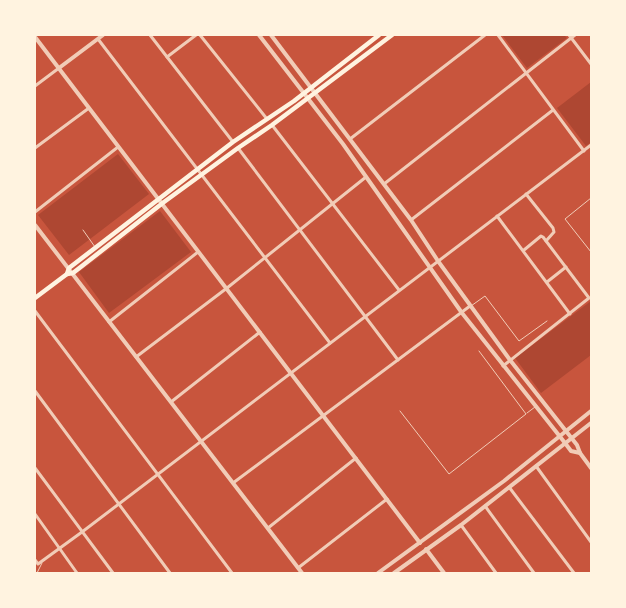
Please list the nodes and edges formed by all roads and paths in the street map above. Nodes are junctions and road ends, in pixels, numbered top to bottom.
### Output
1 (103, 35) edge
2 (150, 35) edge
3 (196, 35) edge
4 (200, 35) edge
5 (259, 35) edge
6 (271, 35) edge
7 (379, 35) edge
8 (392, 35) edge
9 (485, 35) edge
10 (498, 35) edge
11 (575, 35) edge
12 (570, 36) edge
13 (35, 37) edge
14 (98, 39) junction
15 (167, 57) junction
16 (591, 64) edge
17 (59, 68) junction
18 (526, 73) junction
19 (35, 86) edge
20 (310, 87) junction
21 (304, 93) junction
22 (315, 93) junction
23 (308, 98) junction
24 (89, 108) junction
25 (553, 110) junction
26 (268, 120) junction
27 (272, 125) junction
28 (350, 139) junction
29 (233, 142) junction
30 (591, 145) edge
31 (118, 147) junction
32 (35, 148) edge
33 (238, 148) junction
34 (584, 150) junction
35 (199, 173) junction
36 (366, 177) junction
37 (384, 184) junction
38 (526, 194) junction
39 (591, 198) edge
40 (160, 201) junction
41 (333, 205) junction
42 (35, 212) edge
43 (498, 216) junction
44 (411, 220) junction
45 (35, 225) edge
46 (83, 230) dead end
47 (300, 231) junction
48 (546, 241) junction
49 (96, 247) junction
50 (524, 250) junction
51 (198, 252) junction
52 (591, 252) edge
53 (264, 259) junction
54 (438, 261) junction
55 (566, 267) junction
56 (69, 268) junction
57 (430, 268) junction
58 (73, 273) junction
59 (67, 274) junction
60 (547, 282) junction
61 (227, 288) junction
62 (399, 290) junction
63 (35, 298) edge
64 (470, 306) junction
65 (35, 311) edge
66 (462, 312) junction
67 (570, 314) junction
68 (365, 316) junction
69 (547, 321) dead end
70 (109, 322) junction
71 (261, 332) junction
72 (330, 343) junction
73 (478, 351) dead end
74 (136, 357) junction
75 (398, 360) junction
76 (510, 360) junction
77 (503, 366) junction
78 (291, 372) junction
79 (35, 390) edge
80 (171, 402) junction
81 (535, 407) junction
82 (400, 410) dead end
83 (591, 411) edge
84 (526, 414) junction
85 (324, 415) junction
86 (591, 423) edge
87 (566, 430) junction
88 (559, 435) junction
89 (572, 438) junction
90 (201, 441) junction
91 (565, 443) junction
92 (580, 453) junction
93 (356, 458) junction
94 (536, 466) junction
95 (35, 468) edge
96 (591, 468) edge
97 (157, 474) junction
98 (234, 483) junction
99 (509, 487) junction
100 (387, 499) junction
101 (118, 503) junction
102 (485, 506) junction
103 (35, 514) edge
104 (461, 525) junction
105 (268, 528) junction
106 (82, 532) junction
107 (420, 542) junction
108 (591, 542) edge
109 (60, 548) junction
110 (426, 549) junction
111 (35, 560) edge
112 (43, 560) junction
113 (36, 564) edge
114 (298, 568) junction
115 (37, 573) edge
116 (77, 573) edge
117 (113, 573) edge
118 (170, 573) edge
119 (232, 573) edge
120 (302, 573) edge
121 (378, 573) edge
122 (395, 573) edge
123 (444, 573) edge
124 (496, 573) edge
125 (534, 573) edge
126 (574, 573) edge

1 - 14 street
2 - 15 street
3 - 15 street
4 - 26 street
5 - 21 street
6 - 20 street
7 - 20 main road
8 - 22 main road
9 - 28 street
10 - 18 street
11 - 12 street
12 - 16 street
12 - 18 street
13 - 17 street
14 - 17 street
14 - 35 street
15 - 29 street
17 - 19 street
17 - 24 street
18 - 25 street
18 - 37 street
20 - 21 main road
20 - 22 street
21 - 23 street
21 - 26 main road
22 - 23 main road
22 - 28 street
23 - 27 main road
23 - 36 street
24 - 31 street
24 - 32 street
25 - 34 street
25 - 44 street
26 - 29 main road
27 - 33 main road
27 - 41 street
28 - 37 street
29 - 35 main road
30 - 34 street
31 - 40 street
31 - 42 street
33 - 35 main road
33 - 47 street
34 - 38 street
35 - 40 main road
35 - 53 street
36 - 41 street
36 - 57 street
37 - 44 street
38 - 43 street
38 - 48 street
39 - 52 lane
40 - 49 main road
40 - 51 street
40 - 58 main road
41 - 47 street
41 - 62 street
43 - 50 street
43 - 54 street
44 - 54 street
45 - 56 street
46 - 49 lane
47 - 53 street
47 - 68 street
48 - 50 street
48 - 55 street
49 - 56 main road
50 - 60 street
51 - 61 street
51 - 70 street
53 - 61 street
53 - 72 street
54 - 57 street
54 - 64 street
55 - 60 street
55 - 67 street
56 - 58 street
56 - 59 main road
57 - 62 street
57 - 66 street
58 - 59 main road
58 - 70 street
59 - 63 main road
60 - 67 street
61 - 71 street
61 - 74 street
62 - 68 street
64 - 66 street
64 - 69 lane
64 - 76 street
65 - 97 street
66 - 75 street
66 - 77 street
67 - 76 street
68 - 72 street
68 - 75 street
70 - 74 street
71 - 78 street
71 - 80 street
72 - 78 street
73 - 84 lane
74 - 80 street
75 - 85 street
76 - 77 street
76 - 87 street
77 - 81 street
78 - 85 street
78 - 90 street
79 - 101 street
80 - 90 street
81 - 84 lane
81 - 88 street
82 - 84 lane
83 - 87 street
85 - 93 street
85 - 98 street
86 - 89 street
87 - 88 street
87 - 89 street
88 - 91 street
88 - 107 street
89 - 91 street
89 - 92 street
90 - 97 street
90 - 98 street
91 - 92 street
91 - 94 street
92 - 96 street
93 - 100 street
93 - 105 street
94 - 99 street
94 - 108 street
95 - 106 street
97 - 101 street
97 - 119 street
98 - 105 street
99 - 102 street
99 - 126 street
100 - 107 street
100 - 114 street
101 - 106 street
101 - 118 street
102 - 104 street
102 - 125 street
103 - 109 street
104 - 110 street
104 - 124 street
105 - 114 street
106 - 109 street
106 - 117 street
107 - 121 street
109 - 112 street
109 - 116 street
110 - 122 street
110 - 123 street
111 - 113 street
112 - 113 street
112 - 115 lane
114 - 120 street

